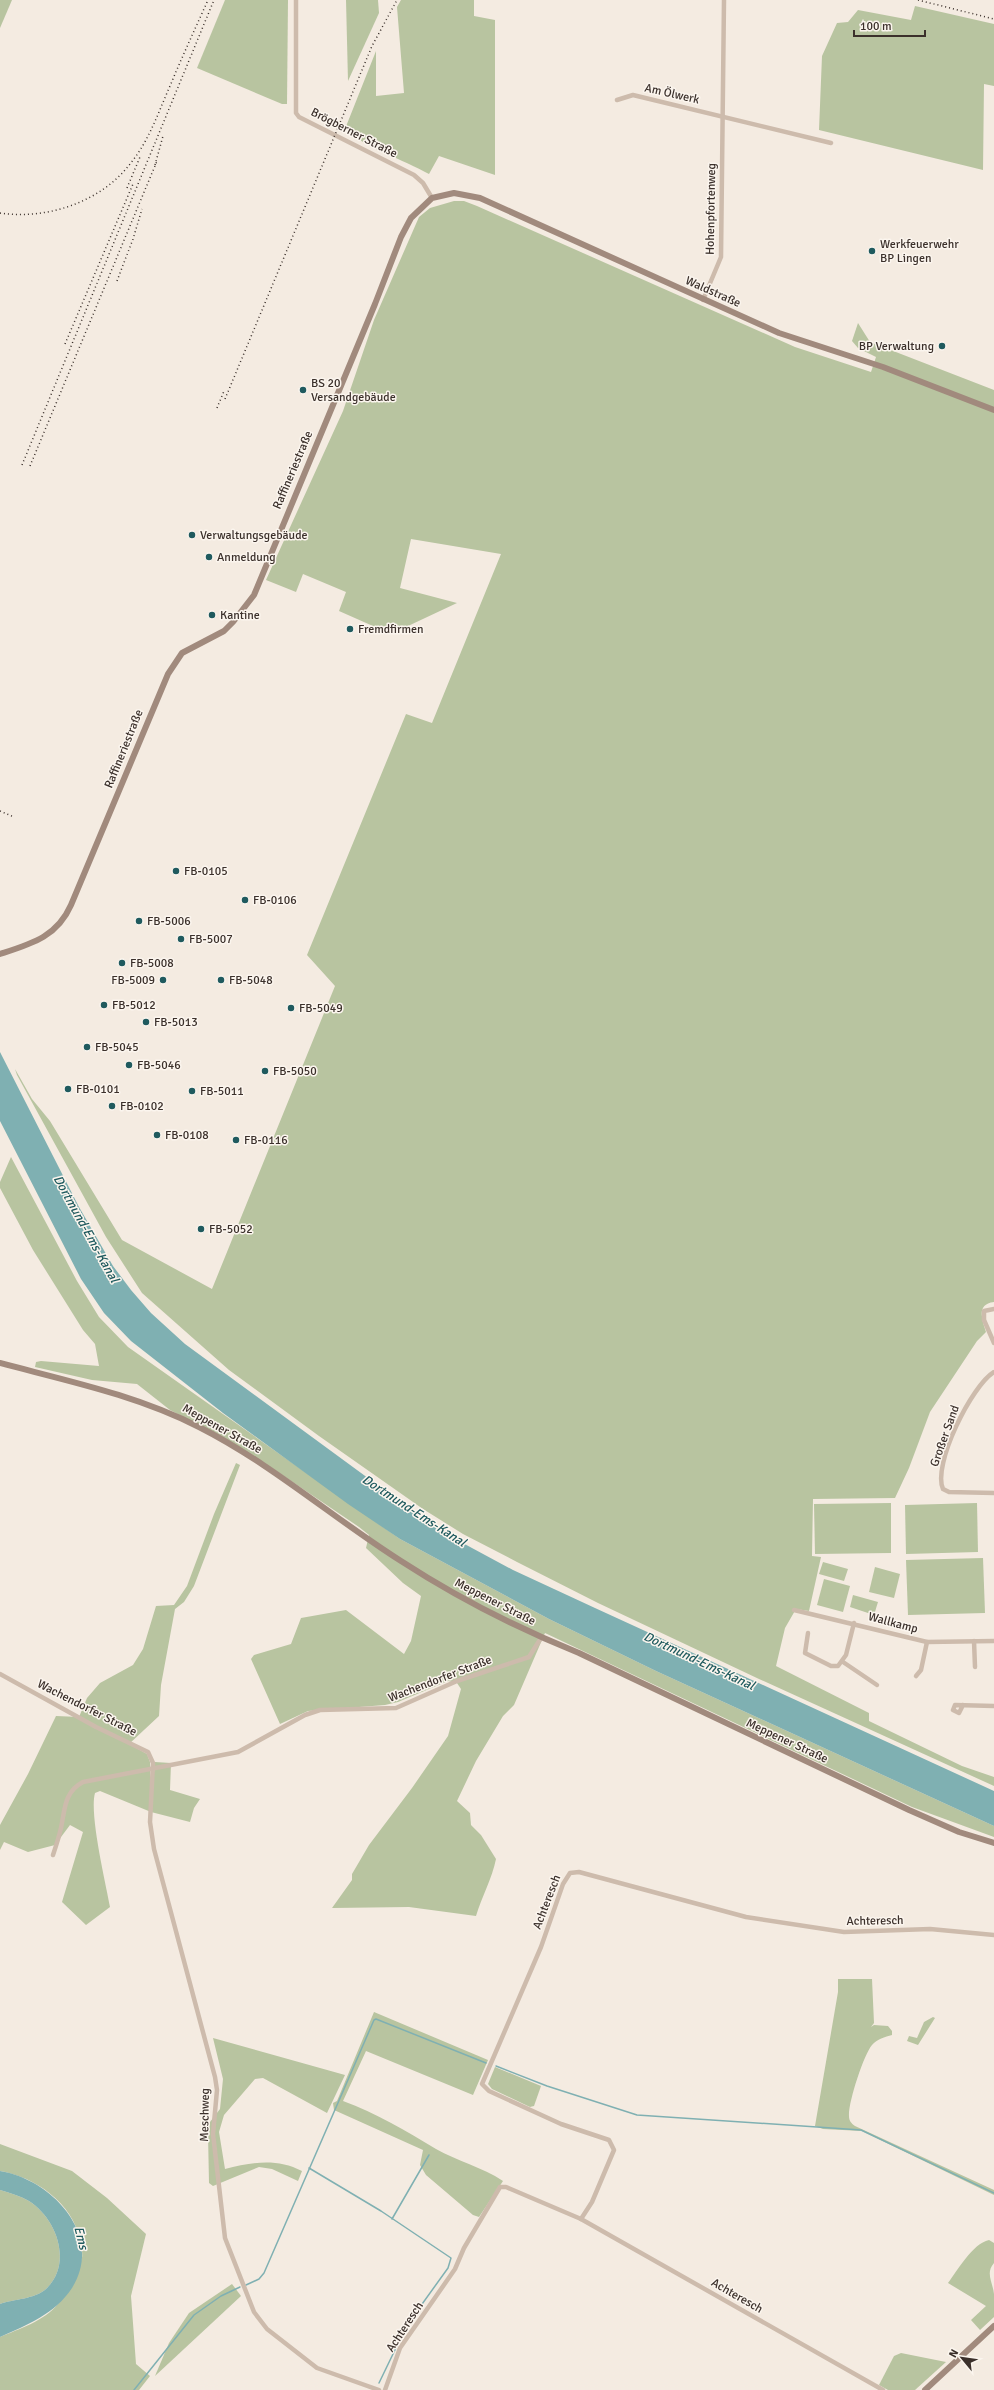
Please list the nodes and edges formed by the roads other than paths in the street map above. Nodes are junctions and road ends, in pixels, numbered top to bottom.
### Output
1 (296, 0) edge
2 (724, 0) edge
3 (617, 100) dead end
4 (722, 116) junction
5 (831, 143) dead end
6 (430, 199) junction
7 (703, 300) junction
8 (994, 410) edge
9 (0, 954) edge
10 (994, 1309) edge
11 (994, 1343) edge
12 (0, 1363) edge
13 (994, 1372) edge
14 (994, 1494) edge
15 (794, 1610) dead end
16 (854, 1623) junction
17 (808, 1633) dead end
18 (541, 1638) junction
19 (974, 1641) junction
20 (994, 1641) edge
21 (927, 1642) junction
22 (843, 1662) junction
23 (975, 1667) dead end
24 (0, 1674) edge
25 (916, 1676) dead end
26 (877, 1685) dead end
27 (963, 1705) dead end
28 (994, 1706) edge
29 (153, 1769) junction
30 (994, 1843) edge
31 (53, 1855) dead end
32 (994, 1935) edge
33 (581, 2219) junction
34 (994, 2326) edge
35 (379, 2390) edge
36 (385, 2390) edge
37 (883, 2390) edge
38 (925, 2390) edge

1 - 6 street, Brögberner Straße
2 - 4 street, Hohenpfortenweg
3 - 4 street, Am Ölwerk
4 - 5 street
4 - 7 street, Hohenpfortenweg
6 - 7 street, Waldstraße
6 - 9 street, Raffineriestraße
7 - 8 street, Waldstraße
10 - 11 street
12 - 18 street, Meppener Straße
13 - 14 street, Großer Sand
15 - 16 street, Wallkamp
16 - 21 street, Wallkamp
16 - 22 street, Wallkamp
17 - 22 street
18 - 29 street, Wachendorfer Straße
18 - 30 street, Meppener Straße
19 - 20 street, Wallkamp
19 - 21 street, Wallkamp
19 - 23 street
21 - 25 street, Wallkamp
22 - 26 street
24 - 29 street, Wachendorfer Straße
27 - 28 street
29 - 31 street, Wachendorfer Straße
29 - 35 street, Meschweg
32 - 33 street, Achteresch
33 - 36 street, Achteresch
33 - 37 street, Achteresch
34 - 38 street

